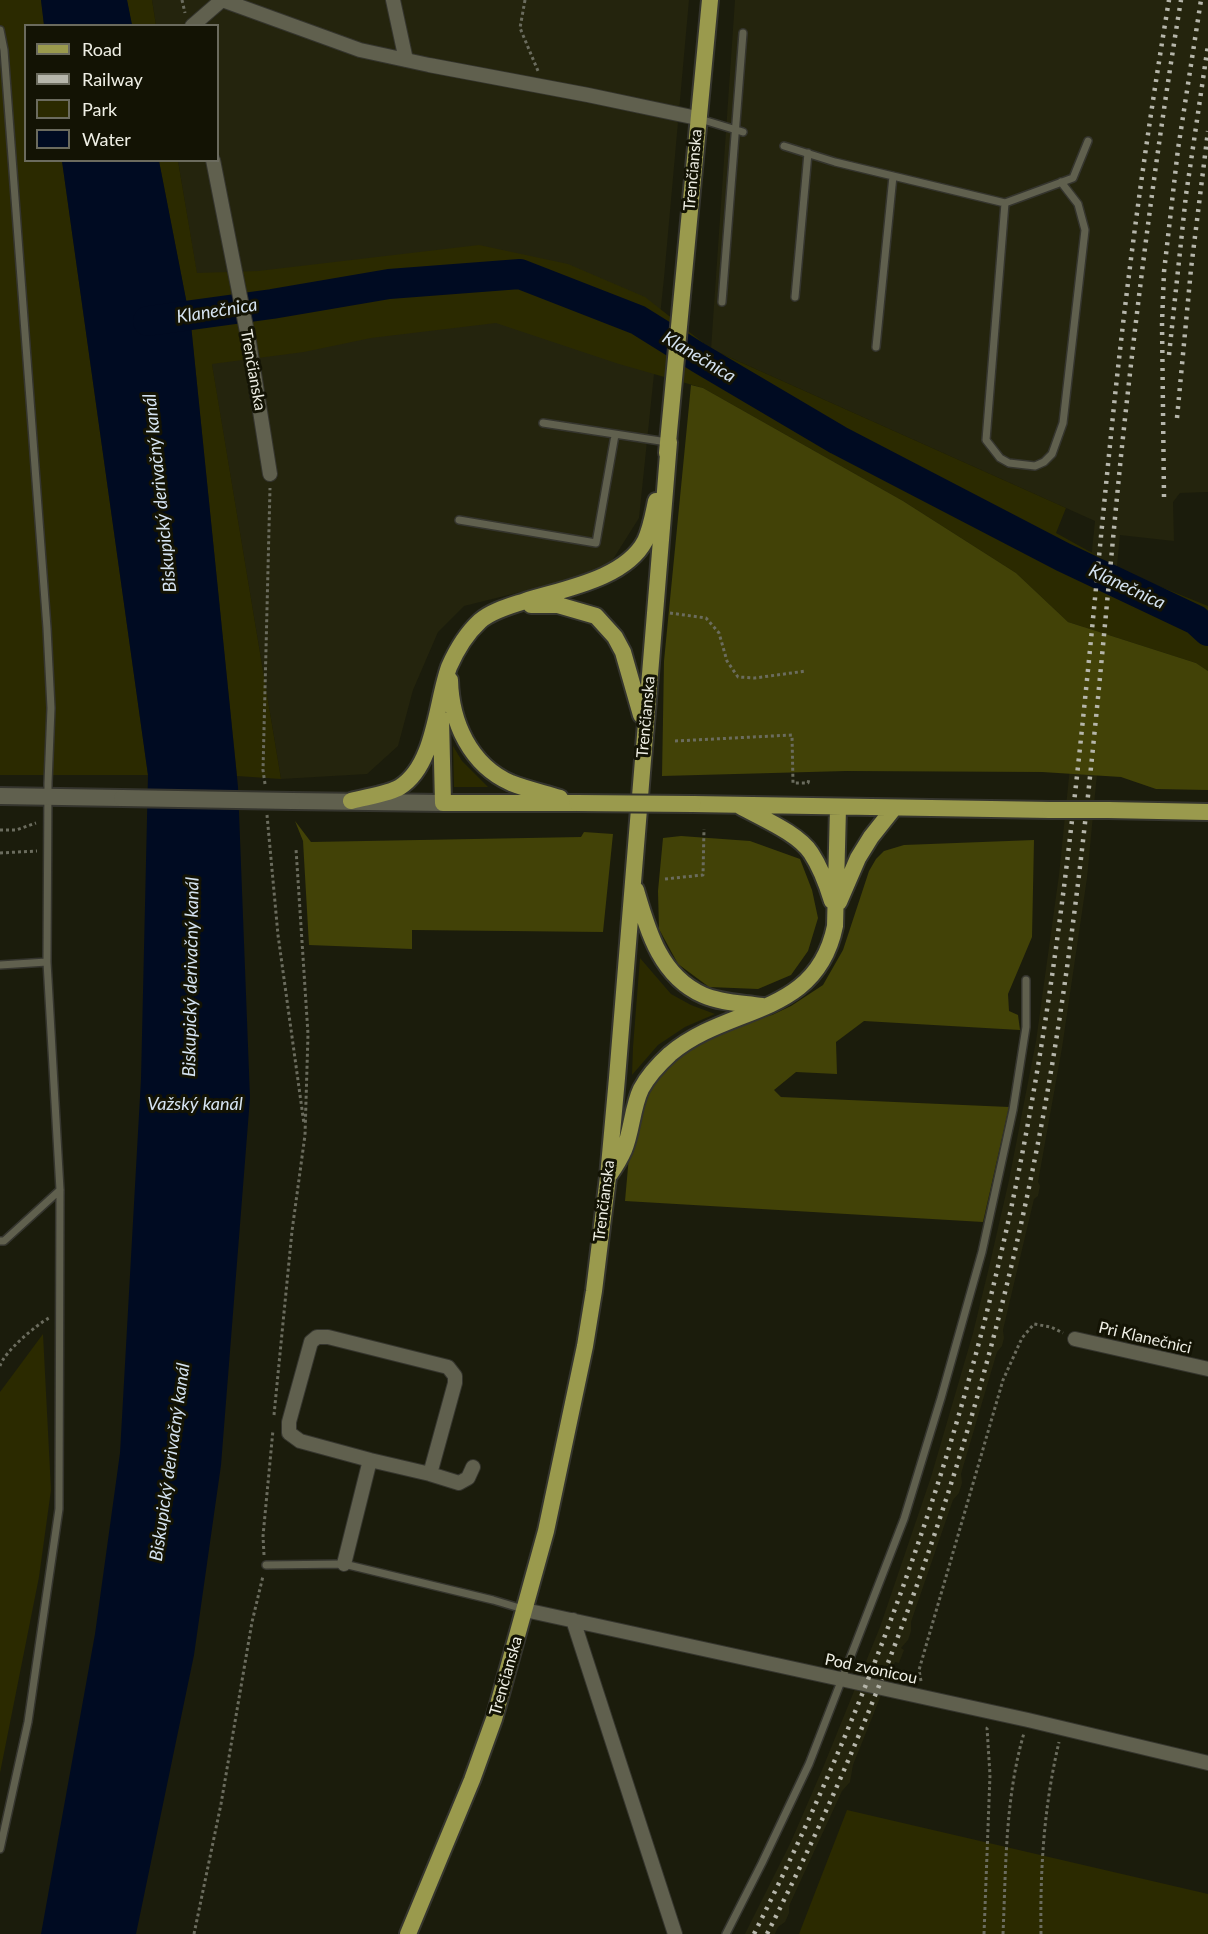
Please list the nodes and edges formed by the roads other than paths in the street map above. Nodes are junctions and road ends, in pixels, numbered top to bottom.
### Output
1 (393, 0) edge
2 (710, 0) edge
3 (254, 6) edge
4 (194, 24) edge
5 (0, 30) edge
6 (743, 33) dead end
7 (406, 60) junction
8 (698, 118) junction
9 (735, 130) junction
10 (743, 132) dead end
11 (1088, 141) dead end
12 (784, 146) dead end
13 (807, 153) junction
14 (213, 162) edge
15 (893, 176) junction
16 (1061, 182) junction
17 (1005, 203) junction
18 (795, 297) dead end
19 (722, 303) dead end
20 (876, 347) dead end
21 (543, 423) dead end
22 (615, 435) junction
23 (669, 442) junction
24 (270, 474) dead end
25 (459, 520) dead end
26 (512, 605) junction
27 (449, 667) junction
28 (440, 700) junction
29 (645, 731) junction
30 (0, 796) edge
31 (48, 797) junction
32 (351, 801) junction
33 (443, 803) junction
34 (577, 803) junction
35 (738, 806) junction
36 (838, 808) junction
37 (894, 808) junction
38 (1208, 812) edge
39 (633, 879) junction
40 (835, 911) junction
41 (47, 962) junction
42 (0, 965) edge
43 (1026, 980) dead end
44 (763, 1006) junction
45 (608, 1177) junction
46 (60, 1190) junction
47 (0, 1241) edge
48 (1075, 1339) road end
49 (1208, 1369) edge
50 (370, 1460) junction
51 (473, 1467) dead end
52 (430, 1474) junction
53 (344, 1564) junction
54 (266, 1565) road end
55 (525, 1610) junction
56 (573, 1620) junction
57 (842, 1680) junction
58 (1208, 1763) edge
59 (0, 1849) edge
60 (408, 1934) edge
61 (675, 1934) edge
62 (726, 1934) edge

1 - 7 street
2 - 8 main road, Trenčianska
3 - 4 street, Trenčianska
3 - 7 street, Trenčianska
5 - 31 lane
6 - 9 lane
7 - 8 street, Trenčianska
8 - 9 lane
8 - 23 main road, Trenčianska
9 - 10 lane
9 - 19 lane
11 - 16 lane
12 - 13 lane
13 - 15 lane
13 - 18 lane
14 - 24 street, Trenčianska
15 - 17 lane
15 - 20 lane
16 - 17 lane
16 - 17 lane
21 - 22 lane
22 - 23 lane
22 - 25 lane
23 - 26 main road
23 - 29 main road, Trenčianska
26 - 27 main road
26 - 29 main road
27 - 28 main road
27 - 34 main road
28 - 32 main road
28 - 33 main road
29 - 39 main road, Trenčianska
30 - 31 main road
31 - 32 main road, bridge
31 - 41 lane
32 - 33 main road
33 - 34 main road
34 - 35 main road, bridge
35 - 36 main road
35 - 40 main road
36 - 37 main road
36 - 40 main road
37 - 38 main road, bridge
37 - 40 main road
39 - 44 main road
39 - 45 main road, Trenčianska
40 - 44 main road
41 - 42 lane
41 - 46 lane
43 - 57 lane
44 - 45 main road
45 - 55 main road, Trenčianska
46 - 47 lane
46 - 59 lane
48 - 49 street, Pri Klanečnici
50 - 52 street
50 - 52 street
50 - 53 street
51 - 52 street
53 - 54 lane
53 - 55 lane
55 - 56 street, Pod zvonicou
55 - 60 main road, Trenčianska
56 - 57 street, Pod zvonicou
56 - 61 street
57 - 58 street, Pod zvonicou
57 - 62 lane

